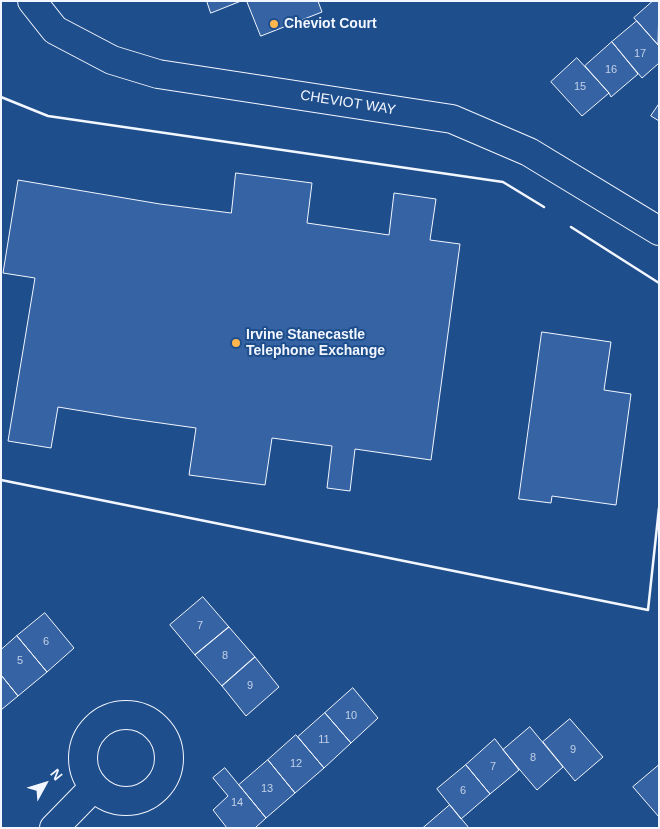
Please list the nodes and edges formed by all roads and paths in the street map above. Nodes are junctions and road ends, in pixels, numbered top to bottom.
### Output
1 (32, 1) edge
2 (659, 231) edge
3 (94, 787) dead end
4 (54, 828) edge

1 - 2 street, CHEVIOT WAY
3 - 4 street

